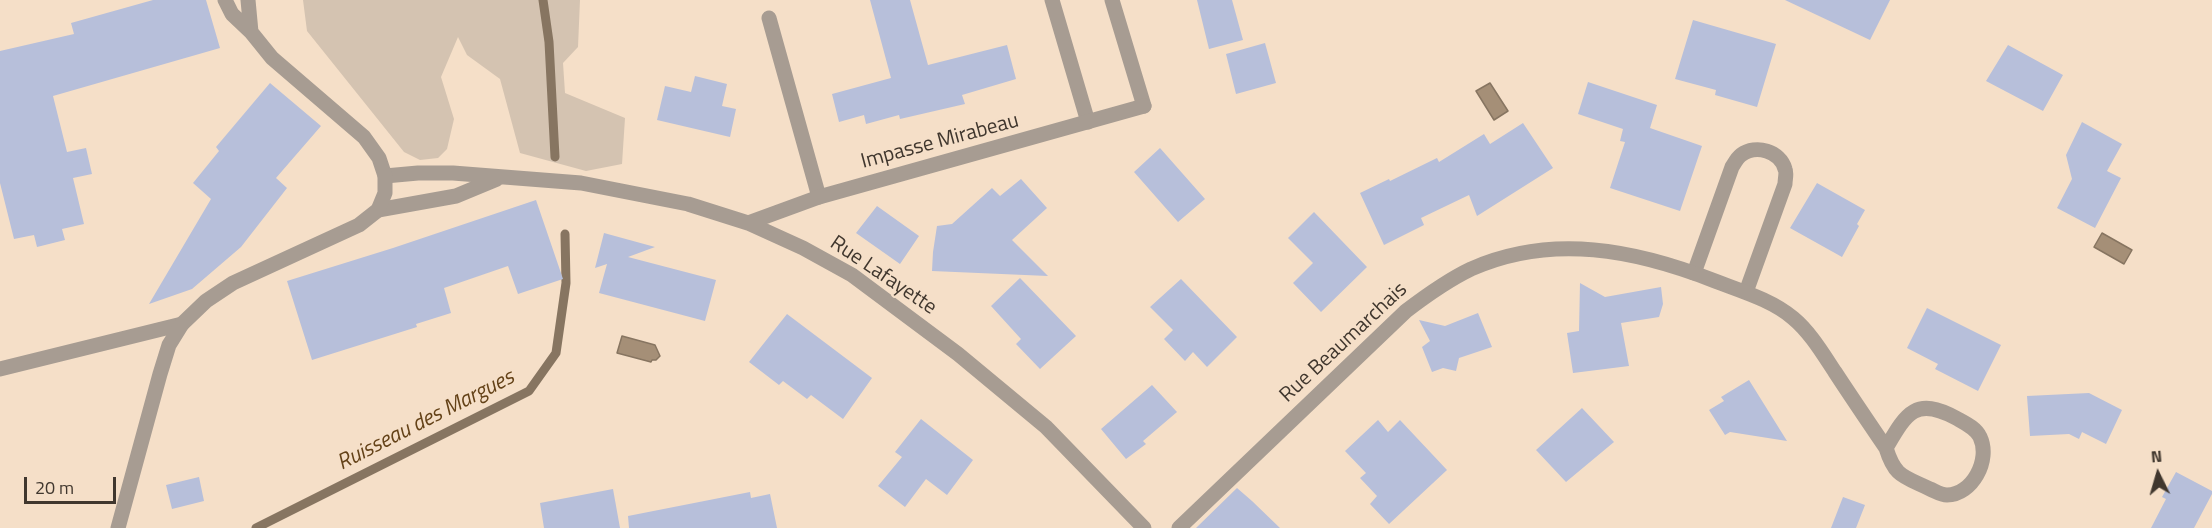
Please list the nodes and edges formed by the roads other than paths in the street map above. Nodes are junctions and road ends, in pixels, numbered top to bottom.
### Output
1 (225, 0) edge
2 (248, 0) edge
3 (1052, 0) edge
4 (1112, 0) edge
5 (769, 18) dead end
6 (251, 32) junction
7 (1088, 122) junction
8 (385, 176) junction
9 (500, 178) junction
10 (819, 197) junction
11 (378, 210) junction
12 (748, 223) junction
13 (1694, 273) junction
14 (1746, 292) junction
15 (182, 324) junction
16 (0, 369) edge
17 (1886, 448) junction
18 (118, 528) edge
19 (1144, 528) edge
20 (1179, 528) edge

1 - 6 street
2 - 6 street
3 - 7 street
4 - 7 street, Impasse Mirabeau
5 - 10 street
6 - 8 street
7 - 10 street, Impasse Mirabeau
8 - 9 street, Rue Lafayette
8 - 11 street
9 - 11 street, Rue Lafayette
9 - 12 street, Rue Lafayette
10 - 12 street, Impasse Mirabeau
11 - 15 street
12 - 19 street, Rue Lafayette
13 - 14 street, Rue Beaumarchais
13 - 14 street
13 - 20 street, Rue Beaumarchais
14 - 17 street, Rue Beaumarchais
15 - 16 street
15 - 18 street
17 - 17 street, Rue Beaumarchais

